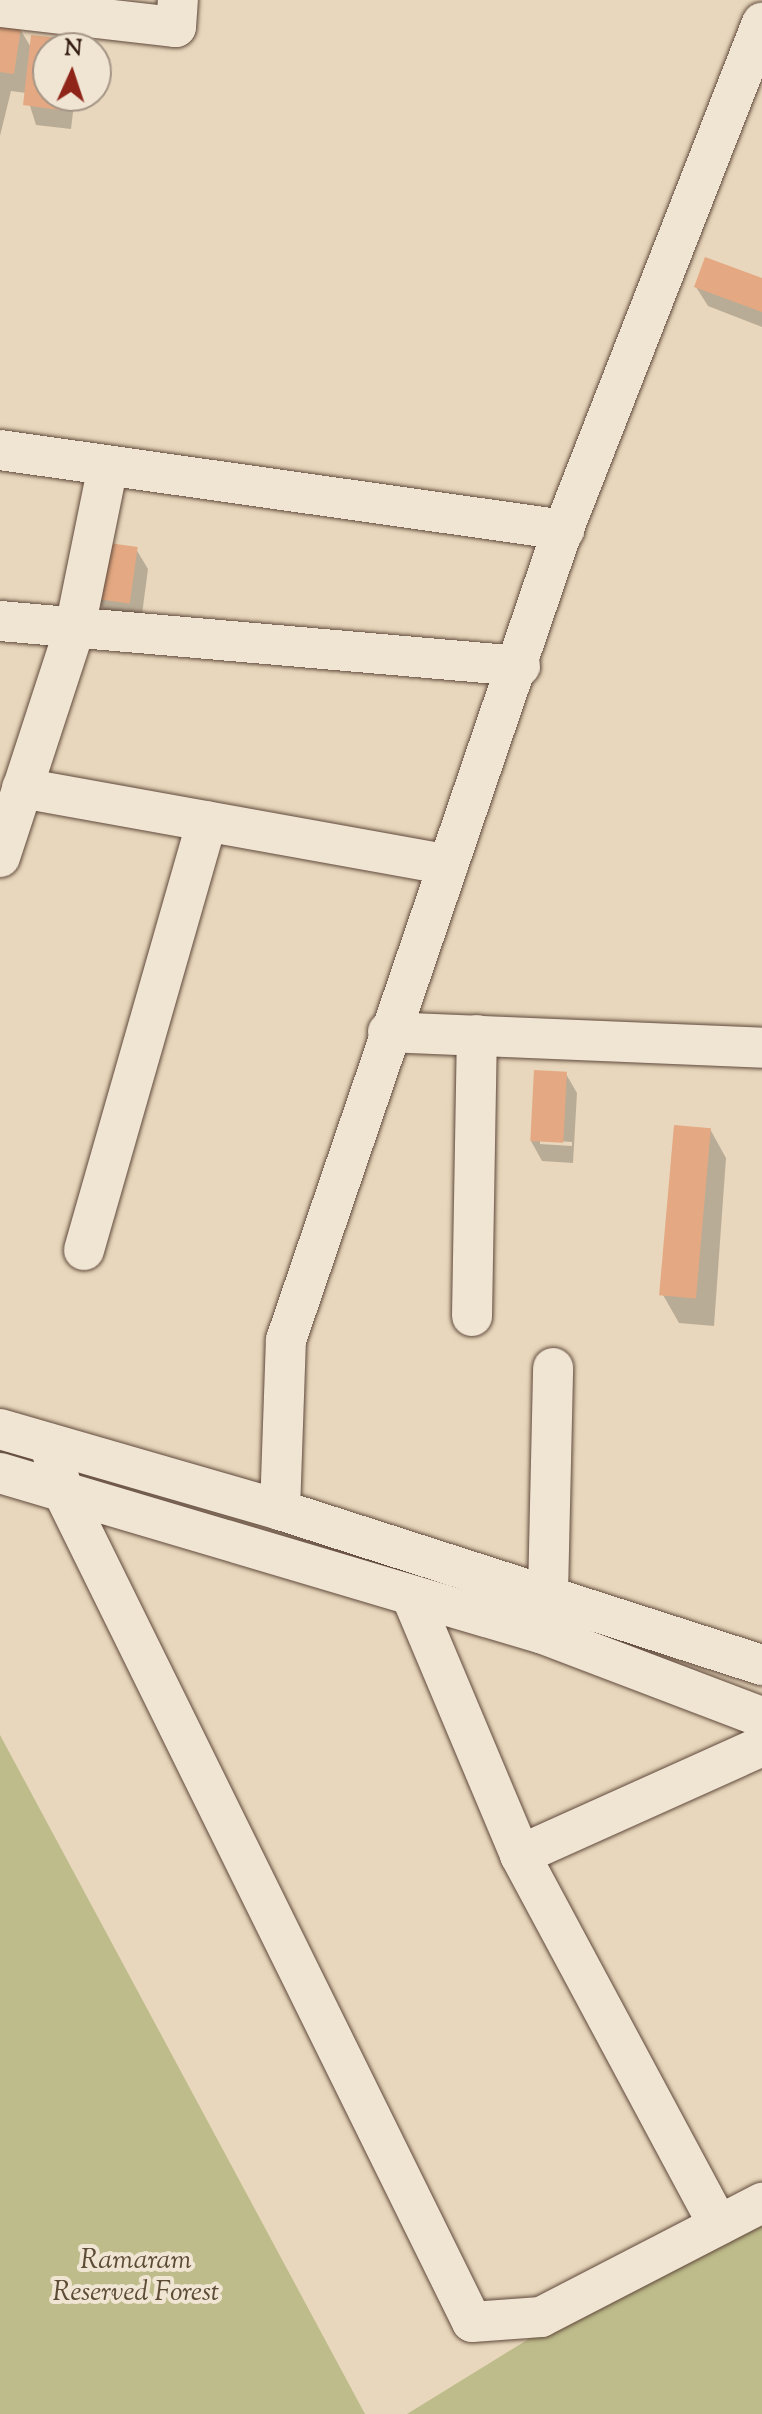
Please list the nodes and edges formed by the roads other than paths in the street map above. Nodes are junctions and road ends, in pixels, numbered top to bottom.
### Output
1 (178, 0) edge
2 (0, 7) edge
3 (762, 23) edge
4 (0, 450) edge
5 (108, 466) junction
6 (564, 530) junction
7 (0, 621) edge
8 (75, 628) junction
9 (520, 666) junction
10 (22, 788) junction
11 (207, 821) junction
12 (0, 857) edge
13 (448, 865) junction
14 (388, 1032) junction
15 (477, 1035) junction
16 (762, 1048) edge
17 (84, 1250) dead end
18 (472, 1316) dead end
19 (553, 1368) dead end
20 (0, 1429) edge
21 (50, 1445) junction
22 (0, 1473) edge
23 (63, 1492) junction
24 (280, 1510) junction
25 (548, 1594) junction
26 (413, 1600) junction
27 (762, 1665) edge
28 (762, 1717) edge
29 (762, 1746) edge
30 (520, 1855) junction
31 (762, 2203) edge
32 (718, 2225) junction

1 - 2 street
3 - 6 street
4 - 5 street
5 - 6 street
5 - 8 street
6 - 9 street
7 - 8 street
8 - 9 street
8 - 10 street
9 - 13 street
10 - 11 street
10 - 12 street
11 - 13 street
11 - 17 street
13 - 14 street
14 - 15 street
14 - 24 street
15 - 16 street
15 - 18 street
19 - 25 street
20 - 21 street
21 - 23 street
21 - 24 street
22 - 23 street
23 - 26 street
23 - 32 street
24 - 25 street
25 - 27 street
26 - 28 street
26 - 30 street
29 - 30 street
30 - 32 street
31 - 32 street

